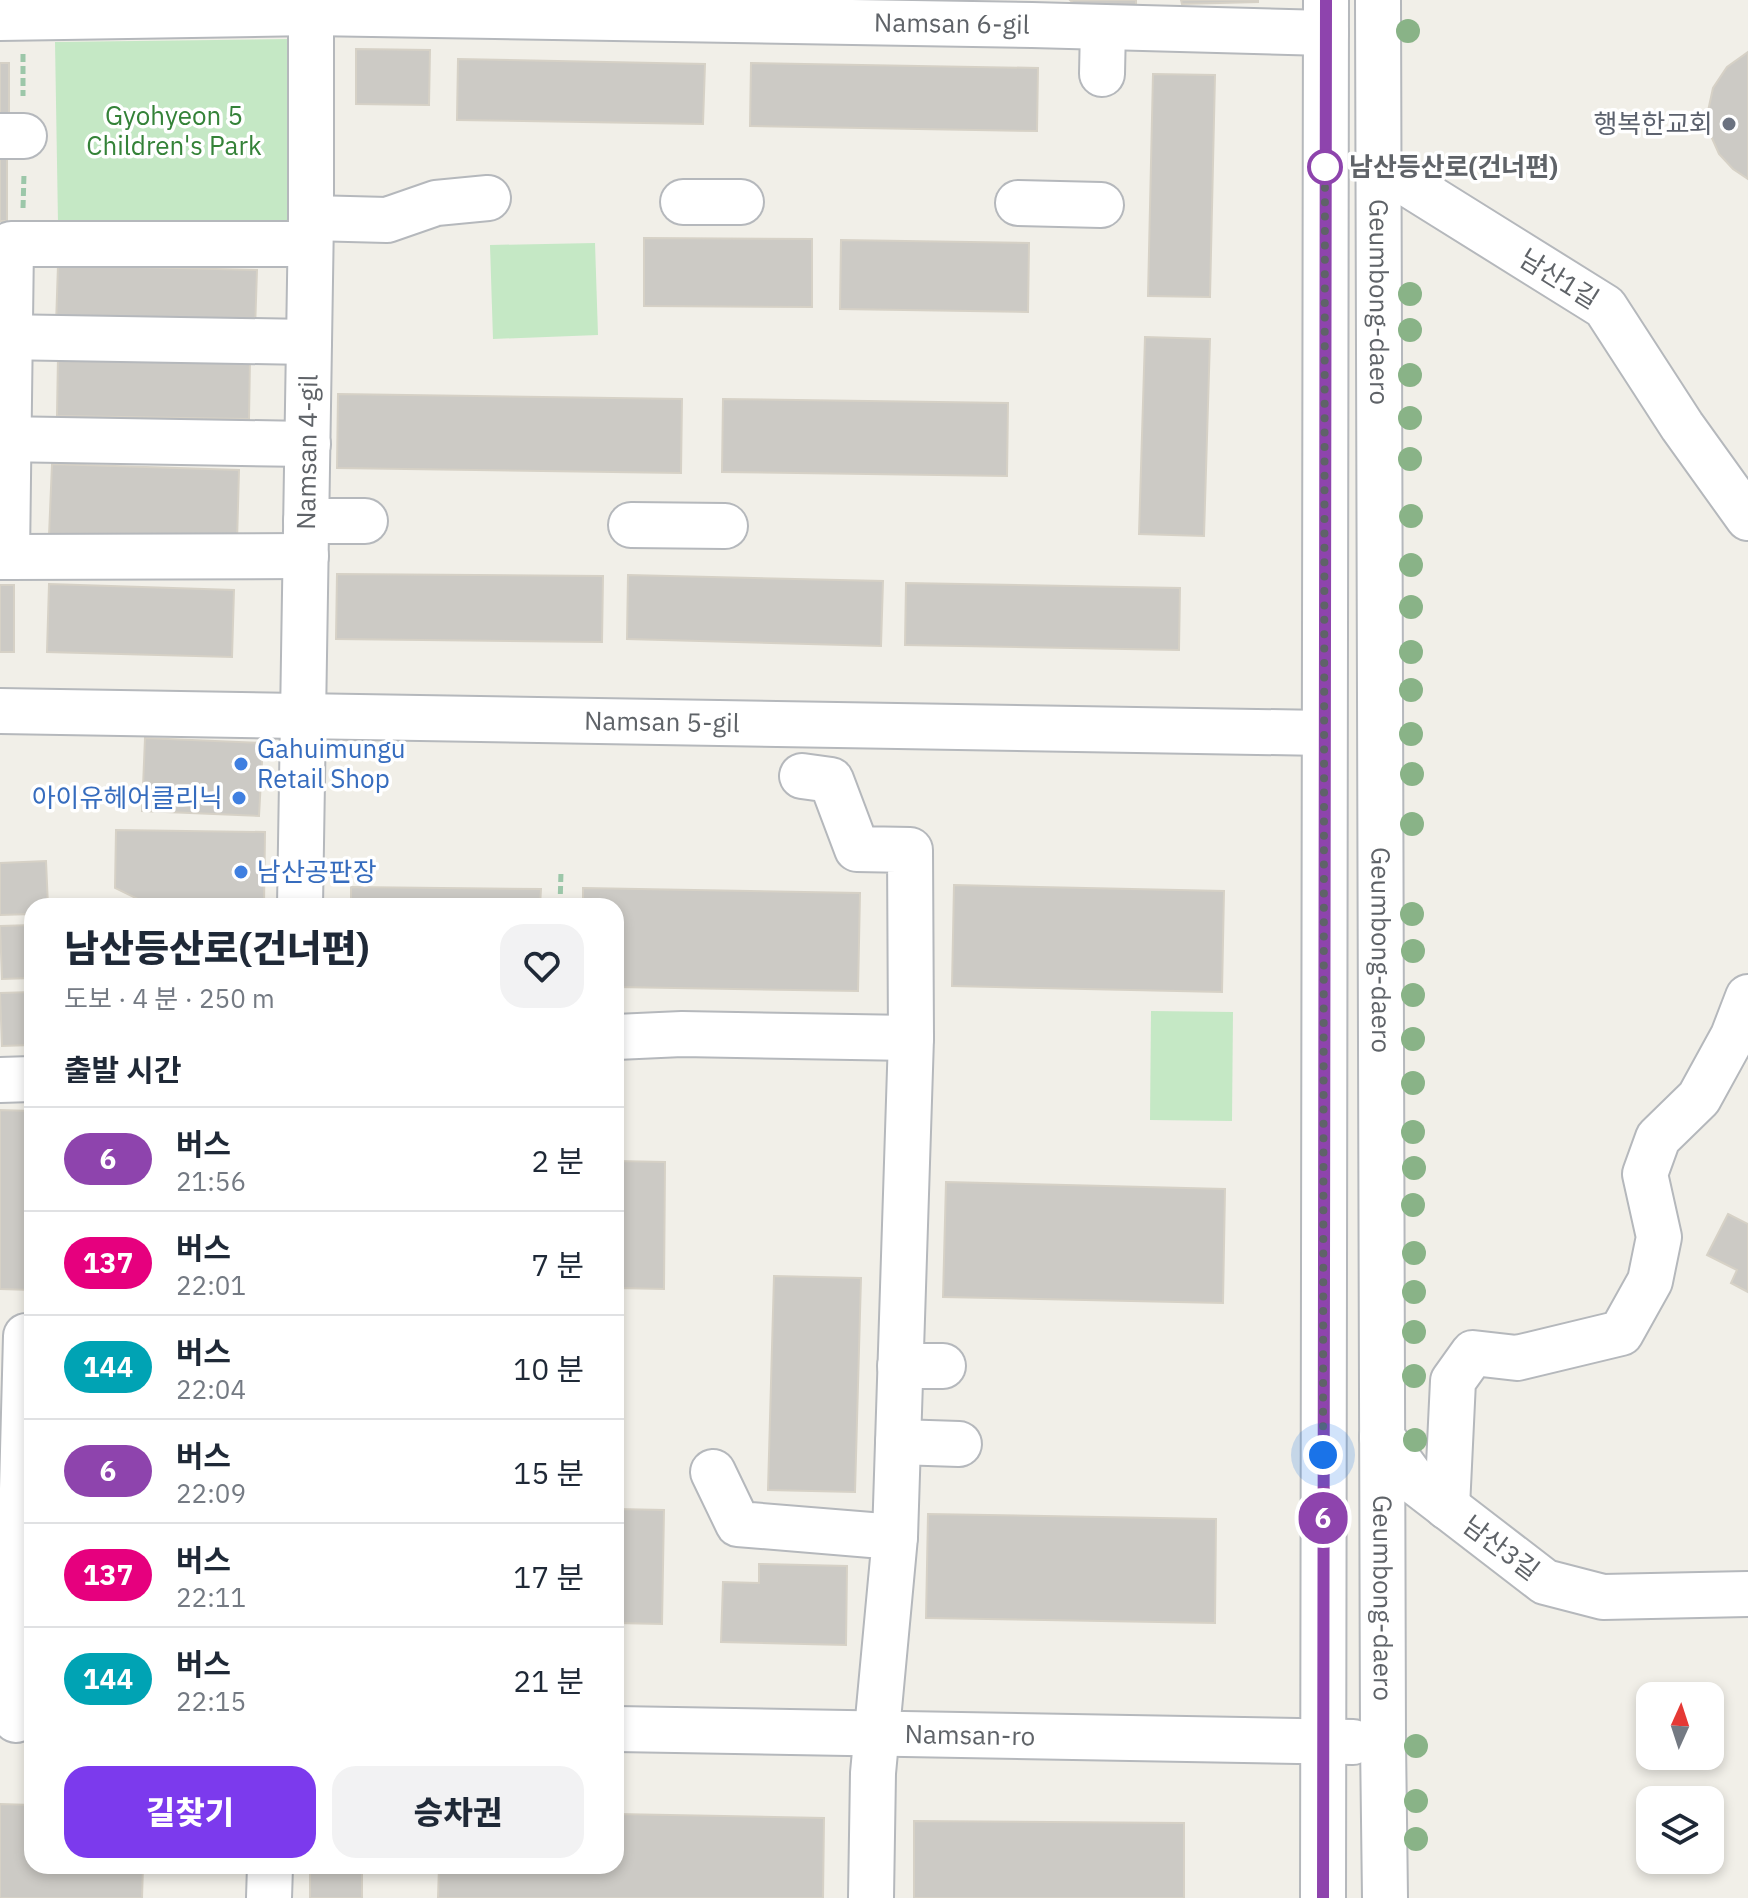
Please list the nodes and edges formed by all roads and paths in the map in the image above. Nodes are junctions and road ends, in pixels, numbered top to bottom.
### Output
1 (1378, 0) edge
2 (311, 6) edge
3 (1033, 13) edge
4 (1326, 16) edge
5 (0, 18) edge
6 (1103, 27) junction
7 (1102, 74) dead end
8 (1379, 166) junction
9 (488, 198) dead end
10 (683, 202) dead end
11 (741, 202) dead end
12 (1018, 203) dead end
13 (1101, 205) dead end
14 (310, 231) junction
15 (6, 244) edge
16 (5, 337) edge
17 (309, 342) junction
18 (4, 439) edge
19 (308, 444) junction
20 (1748, 518) edge
21 (365, 521) dead end
22 (631, 525) dead end
23 (725, 526) dead end
24 (306, 539) junction
25 (4, 557) edge
26 (0, 711) edge
27 (304, 718) junction
28 (1324, 733) junction
29 (802, 776) dead end
30 (561, 872) dead end
31 (300, 898) edge
32 (560, 898) edge
33 (1748, 997) edge
34 (624, 1035) edge
35 (911, 1038) junction
36 (24, 1079) edge
37 (0, 1080) edge
38 (900, 1366) junction
39 (943, 1366) dead end
40 (1382, 1437) junction
41 (898, 1442) junction
42 (959, 1444) dead end
43 (713, 1472) dead end
44 (1447, 1507) junction
45 (895, 1537) junction
46 (24, 1574) edge
47 (1748, 1594) edge
48 (16, 1720) edge
49 (624, 1729) edge
50 (877, 1733) junction
51 (1323, 1742) junction
52 (1383, 1742) junction
53 (270, 1874) edge
54 (269, 1898) edge
55 (871, 1898) edge
56 (1323, 1898) edge
57 (1385, 1898) edge

1 - 8 street, Geumbong-daero
2 - 3 street, Namsan 6-gil
2 - 5 street, Namsan 6-gil
2 - 14 street, Namsan 4-gil
3 - 6 street, Namsan 6-gil
4 - 6 street, Namsan 6-gil
4 - 28 street, Geumbong-daero
6 - 7 street
8 - 20 street, 남산1길
8 - 40 street, Geumbong-daero
9 - 14 street
10 - 11 street
12 - 13 street
14 - 15 street
14 - 17 street, Namsan 4-gil
15 - 16 street
16 - 17 street
16 - 18 street
17 - 19 street, Namsan 4-gil
18 - 19 street
18 - 25 street
19 - 24 street, Namsan 4-gil
21 - 24 street
22 - 23 street
24 - 25 street
24 - 27 street, Namsan 4-gil
26 - 27 street, Namsan 5-gil
27 - 28 street, Namsan 5-gil
27 - 31 street, Namsan 4-gil
28 - 51 street, Geumbong-daero
29 - 35 street
30 - 32 path
33 - 44 street
34 - 35 street
35 - 38 street
36 - 37 street
38 - 39 street
38 - 41 street
40 - 44 street, 남산3길
40 - 52 street, Geumbong-daero
41 - 42 street
41 - 45 street
43 - 45 street
44 - 47 street, 남산3길
45 - 50 street
46 - 48 street
49 - 50 street, Namsan-ro
50 - 51 street, Namsan-ro
50 - 55 street
51 - 52 street, Namsan-ro
51 - 56 street, Geumbong-daero
52 - 57 street, Geumbong-daero
53 - 54 street

